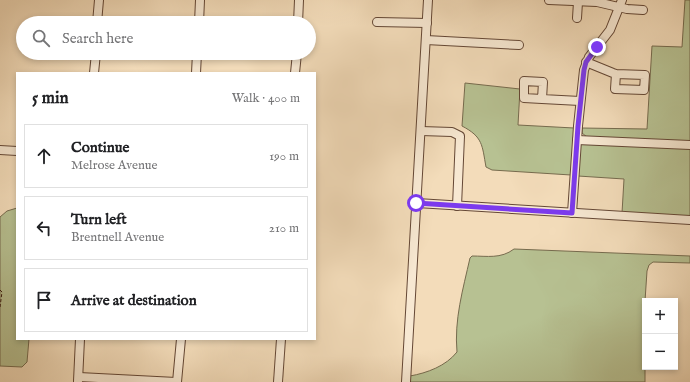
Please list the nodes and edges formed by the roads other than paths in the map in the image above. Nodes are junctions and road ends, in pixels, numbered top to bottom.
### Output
1 (99, 0) edge
2 (200, 0) edge
3 (300, 0) edge
4 (428, 0) edge
5 (549, 2) edge
6 (578, 2) junction
7 (621, 3) edge
8 (644, 10) dead end
9 (98, 16) edge
10 (199, 16) edge
11 (299, 16) edge
12 (577, 18) dead end
13 (377, 22) dead end
14 (427, 23) junction
15 (426, 40) junction
16 (519, 45) dead end
17 (95, 60) edge
18 (197, 60) edge
19 (296, 60) edge
20 (586, 62) junction
21 (94, 72) edge
22 (196, 72) edge
23 (295, 72) edge
24 (616, 74) dead end
25 (542, 99) dead end
26 (580, 101) junction
27 (421, 131) junction
28 (577, 140) junction
29 (690, 145) edge
30 (0, 150) edge
31 (16, 151) edge
32 (416, 203) junction
33 (457, 206) junction
34 (572, 213) junction
35 (690, 220) edge
36 (80, 340) edge
37 (180, 340) edge
38 (281, 340) edge
39 (78, 379) edge
40 (177, 382) edge
41 (278, 382) edge
42 (406, 382) edge

1 - 9 street
2 - 10 street
3 - 11 street
4 - 14 street
5 - 6 street
6 - 7 street
6 - 12 street
7 - 8 street
7 - 20 street
13 - 14 street
14 - 15 street
15 - 16 street
15 - 27 street
17 - 21 street
18 - 22 street
19 - 23 street
20 - 24 street
20 - 26 street
25 - 26 street
26 - 28 street
27 - 32 street
27 - 33 street
28 - 29 street
28 - 34 street
30 - 31 street
32 - 33 street
32 - 42 street
33 - 34 street
34 - 35 street
36 - 39 street
37 - 40 street
38 - 41 street
39 - 40 street

